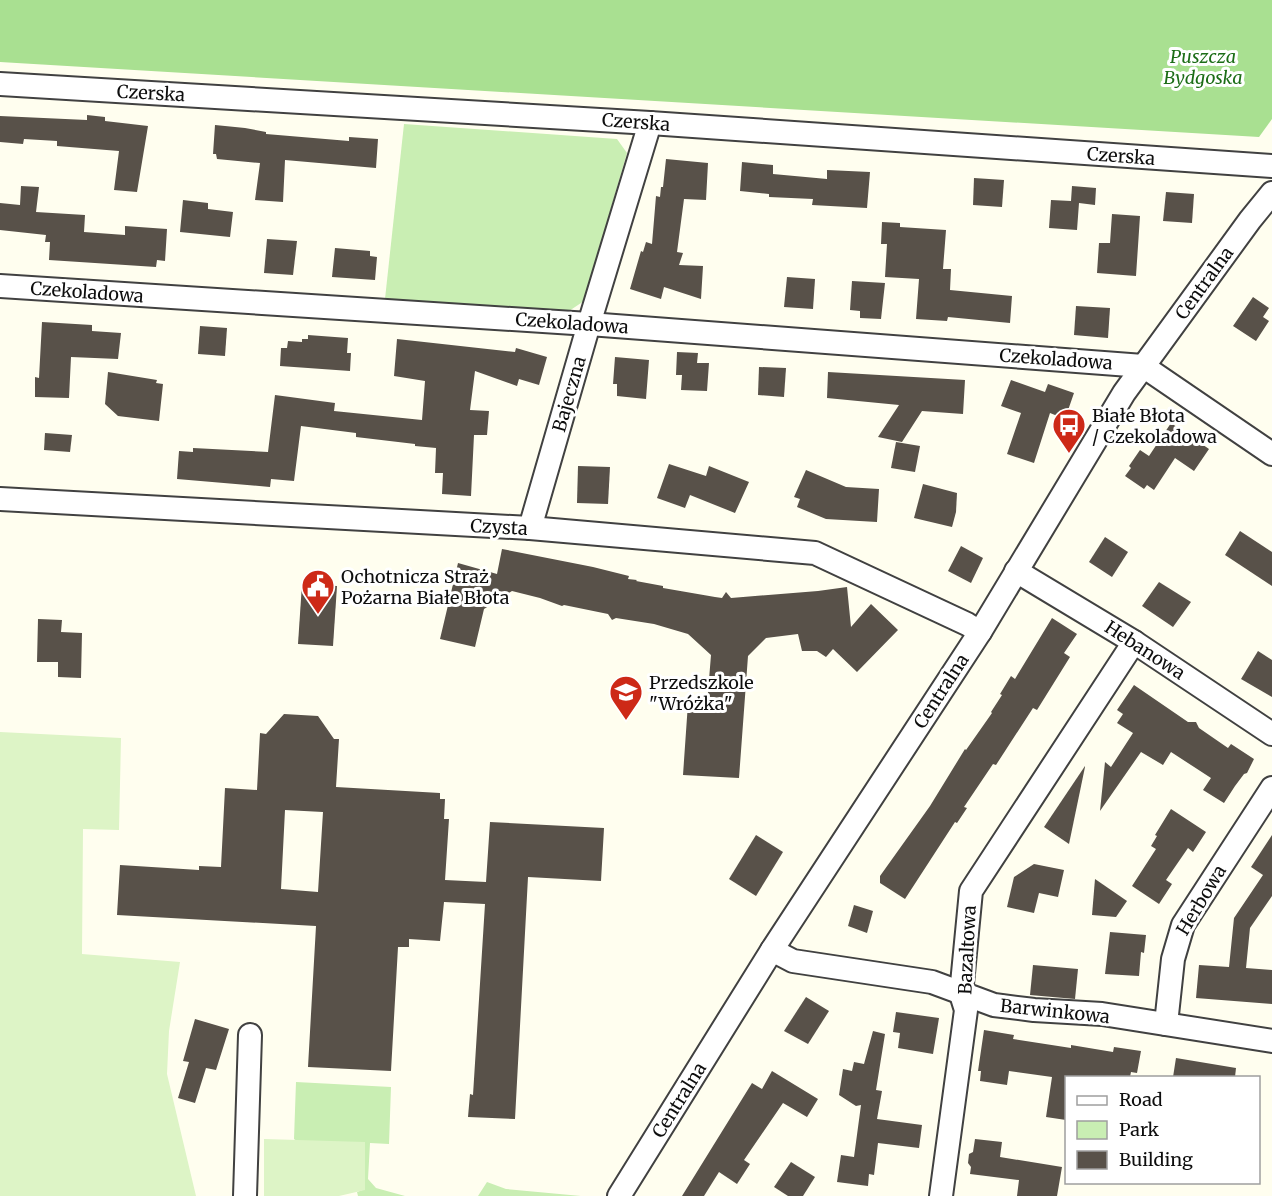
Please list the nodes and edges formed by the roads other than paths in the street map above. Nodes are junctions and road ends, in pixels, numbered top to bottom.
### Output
1 (0, 84) edge
2 (650, 123) junction
3 (1272, 166) edge
4 (1272, 193) edge
5 (0, 286) edge
6 (589, 324) junction
7 (1143, 366) junction
8 (1272, 454) edge
9 (0, 499) edge
10 (530, 528) junction
11 (1016, 571) junction
12 (980, 632) junction
13 (1134, 642) junction
14 (1272, 734) edge
15 (1272, 788) edge
16 (772, 950) junction
17 (961, 994) junction
18 (1166, 1024) junction
19 (250, 1035) dead end
20 (1272, 1041) edge
21 (245, 1196) edge
22 (619, 1196) edge
23 (941, 1196) edge

1 - 2 street, Czerska
2 - 3 street, Czerska
2 - 6 street, Bajeczna
4 - 7 street, Centralna
5 - 6 street, Czekoladowa
6 - 7 street, Czekoladowa
6 - 10 street, Bajeczna
7 - 8 street
7 - 11 street, Centralna
9 - 10 street, Czysta
10 - 12 street, Czysta
11 - 12 street, Centralna
11 - 13 street, Hebanowa
12 - 16 street, Centralna
13 - 14 street, Hebanowa
13 - 17 street, Bazaltowa
15 - 18 street, Herbowa
16 - 17 street, Barwinkowa
16 - 22 street, Centralna
17 - 18 street, Barwinkowa
17 - 23 street, Bazaltowa
18 - 20 street, Barwinkowa
19 - 21 street

